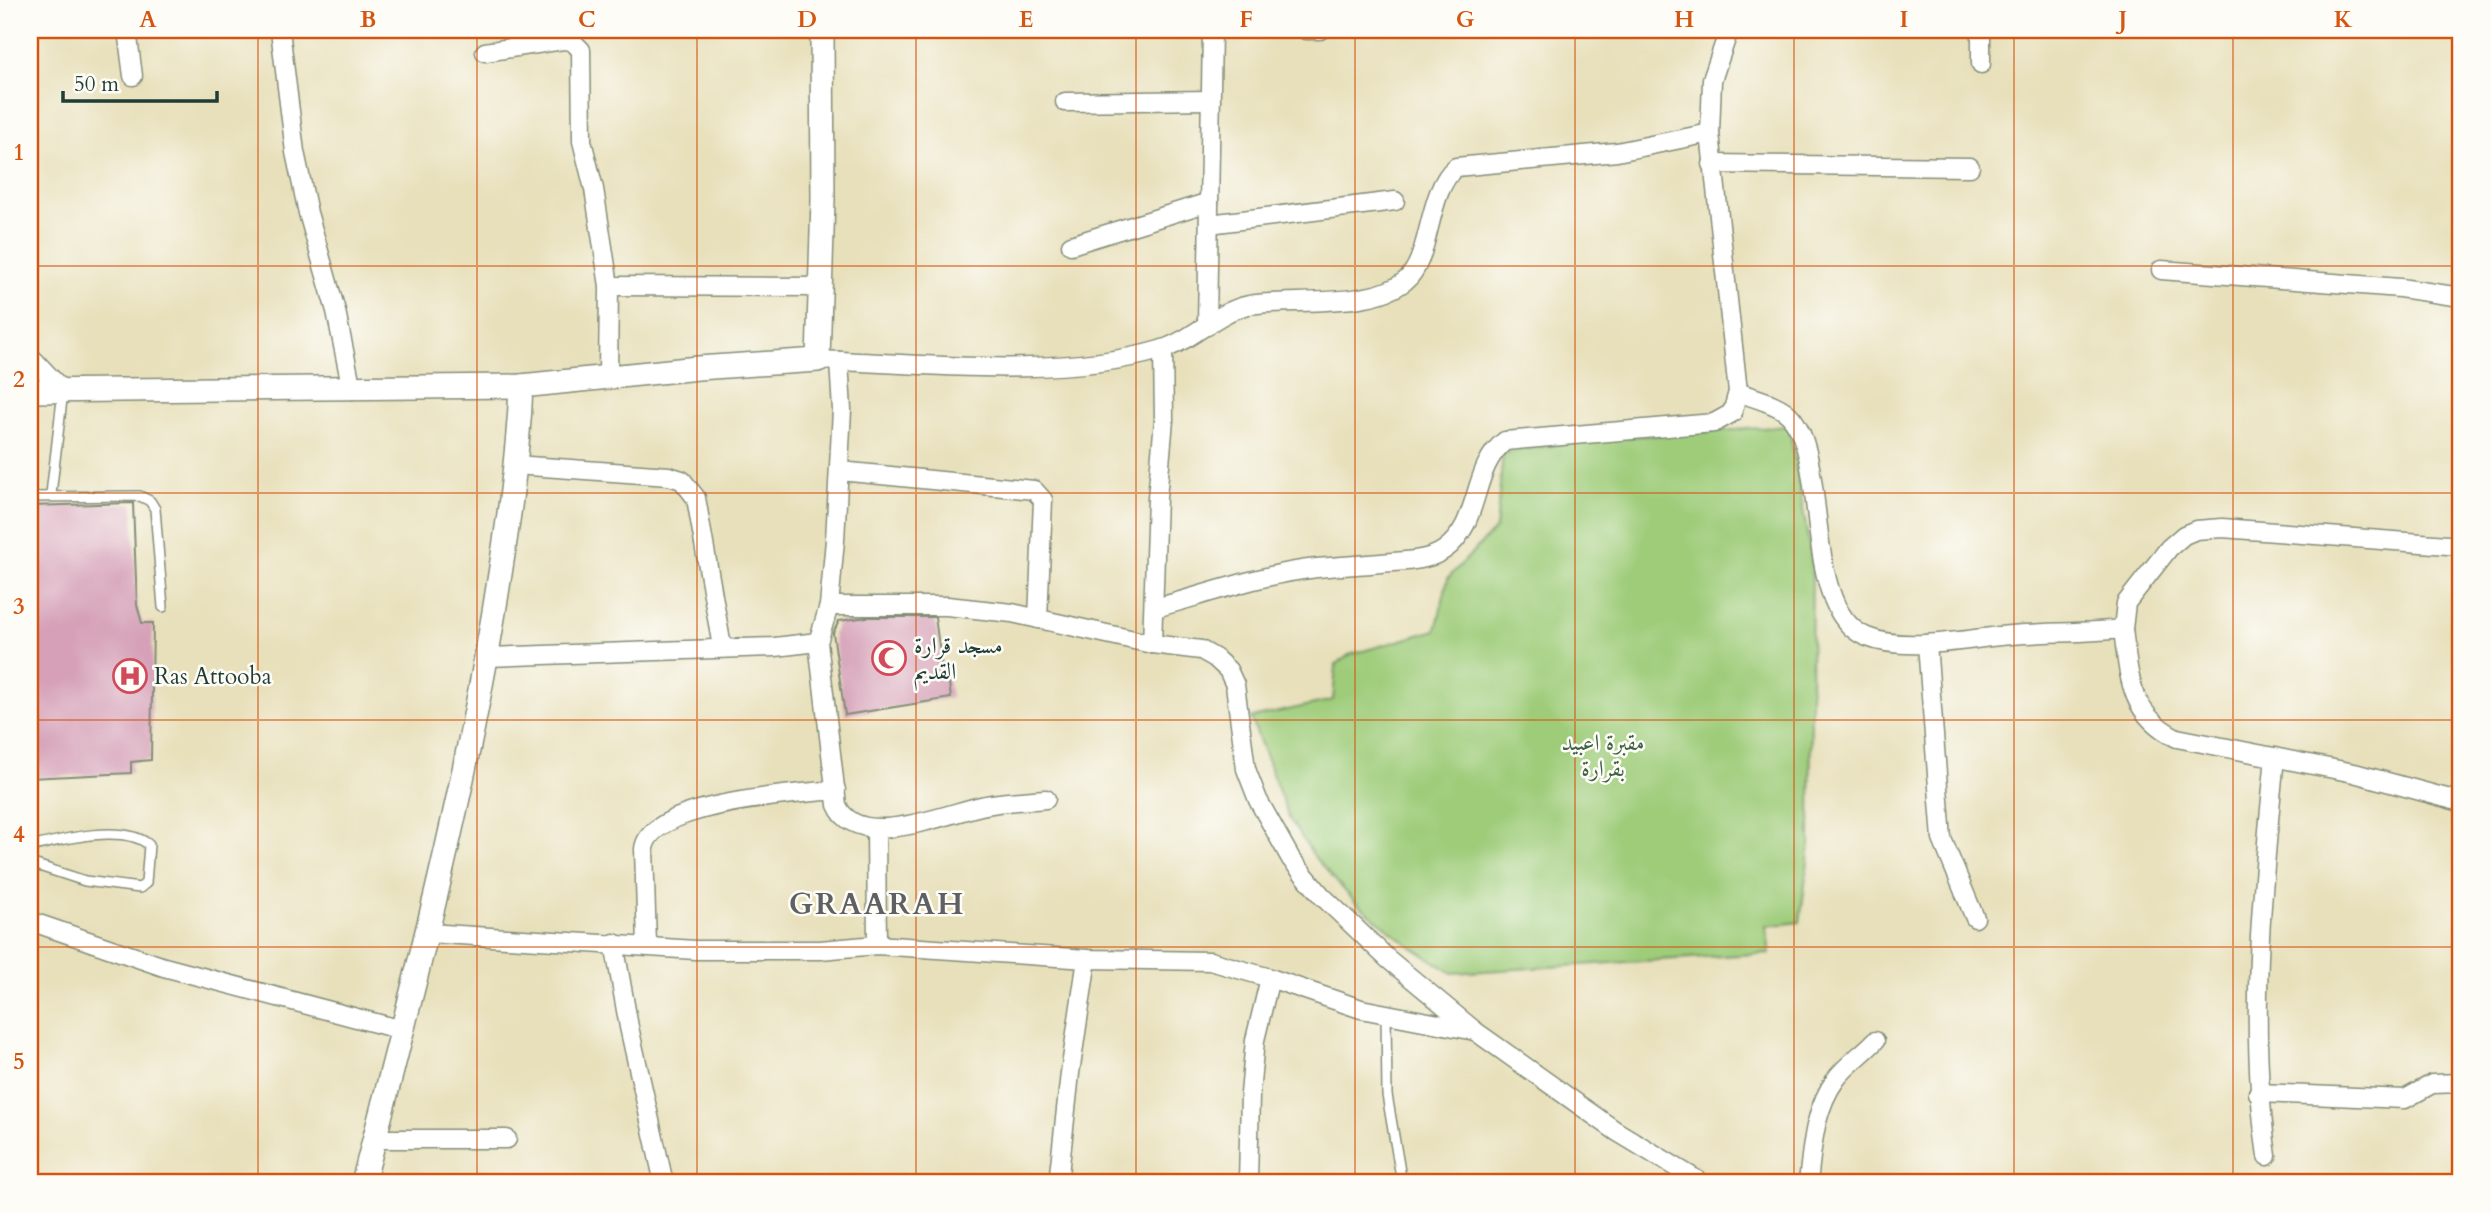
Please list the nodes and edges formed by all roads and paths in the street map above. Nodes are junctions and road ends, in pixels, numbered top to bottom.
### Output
1 (127, 30) edge
2 (280, 30) edge
3 (822, 30) edge
4 (1212, 30) edge
5 (1306, 30) edge
6 (1320, 30) edge
7 (1981, 30) edge
8 (1726, 31) edge
9 (485, 52) dead end
10 (1981, 64) dead end
11 (133, 76) dead end
12 (1211, 100) junction
13 (1065, 102) dead end
14 (1710, 133) junction
15 (1712, 164) junction
16 (1970, 167) dead end
17 (1395, 201) dead end
18 (1209, 202) junction
19 (1209, 224) junction
20 (1071, 245) dead end
21 (2161, 270) dead end
22 (609, 286) junction
23 (820, 287) junction
24 (2461, 297) edge
25 (1207, 326) junction
26 (1163, 349) junction
27 (30, 356) edge
28 (828, 360) junction
29 (608, 376) junction
30 (521, 387) junction
31 (352, 390) junction
32 (30, 391) edge
33 (63, 391) junction
34 (1738, 392) junction
35 (515, 465) junction
36 (840, 471) junction
37 (51, 494) junction
38 (30, 496) edge
39 (2461, 546) edge
40 (829, 606) junction
41 (163, 607) dead end
42 (1155, 608) junction
43 (1038, 619) junction
44 (2123, 629) junction
45 (818, 642) junction
46 (1927, 643) junction
47 (1152, 644) junction
48 (722, 647) junction
49 (487, 657) junction
50 (2275, 757) junction
51 (836, 790) junction
52 (1046, 799) dead end
53 (2461, 802) edge
54 (876, 828) junction
55 (30, 847) edge
56 (30, 863) edge
57 (1975, 918) dead end
58 (30, 921) edge
59 (428, 933) junction
60 (614, 943) junction
61 (877, 944) junction
62 (647, 945) junction
63 (1087, 959) junction
64 (1270, 978) junction
65 (1386, 1014) junction
66 (402, 1030) junction
67 (1475, 1031) junction
68 (1875, 1041) dead end
69 (2461, 1083) edge
70 (2258, 1093) junction
71 (374, 1139) junction
72 (507, 1139) dead end
73 (2267, 1156) dead end
74 (363, 1183) edge
75 (664, 1183) edge
76 (1058, 1183) edge
77 (1248, 1183) edge
78 (1402, 1183) edge
79 (1702, 1183) edge
80 (1808, 1183) edge

1 - 11 street
2 - 31 street
3 - 23 street
4 - 12 street
5 - 6 street
7 - 10 street
8 - 14 street
9 - 22 street
12 - 13 street
12 - 18 street
14 - 15 street
14 - 25 street
15 - 16 street
15 - 34 street
17 - 19 street
18 - 19 street
18 - 20 street
19 - 25 street
21 - 24 street
22 - 23 street
22 - 29 street
23 - 28 street
25 - 26 street
26 - 28 street
26 - 42 street
27 - 33 street
28 - 29 street
28 - 36 street
29 - 30 street
30 - 31 street
30 - 35 street
31 - 33 street
32 - 33 street
33 - 37 lane
34 - 42 street
34 - 46 street
35 - 48 street
35 - 49 street
36 - 40 street
36 - 43 street
37 - 38 lane
37 - 41 lane
39 - 44 street
40 - 43 street
40 - 45 street
42 - 47 street
43 - 47 street
44 - 46 street
44 - 50 street
45 - 48 street
45 - 51 street
46 - 57 street
47 - 67 street
48 - 49 street
49 - 59 street
50 - 53 street
50 - 70 street
51 - 54 street
51 - 62 street
52 - 54 street
54 - 61 street
55 - 56 lane
58 - 66 street
59 - 60 street
59 - 66 street
60 - 62 street
60 - 75 street
61 - 62 street
61 - 63 street
63 - 64 street
63 - 76 street
64 - 65 street
64 - 77 street
65 - 67 street
65 - 78 lane
66 - 71 street
67 - 79 street
68 - 80 street
69 - 70 street
70 - 73 street
71 - 72 street
71 - 74 street

